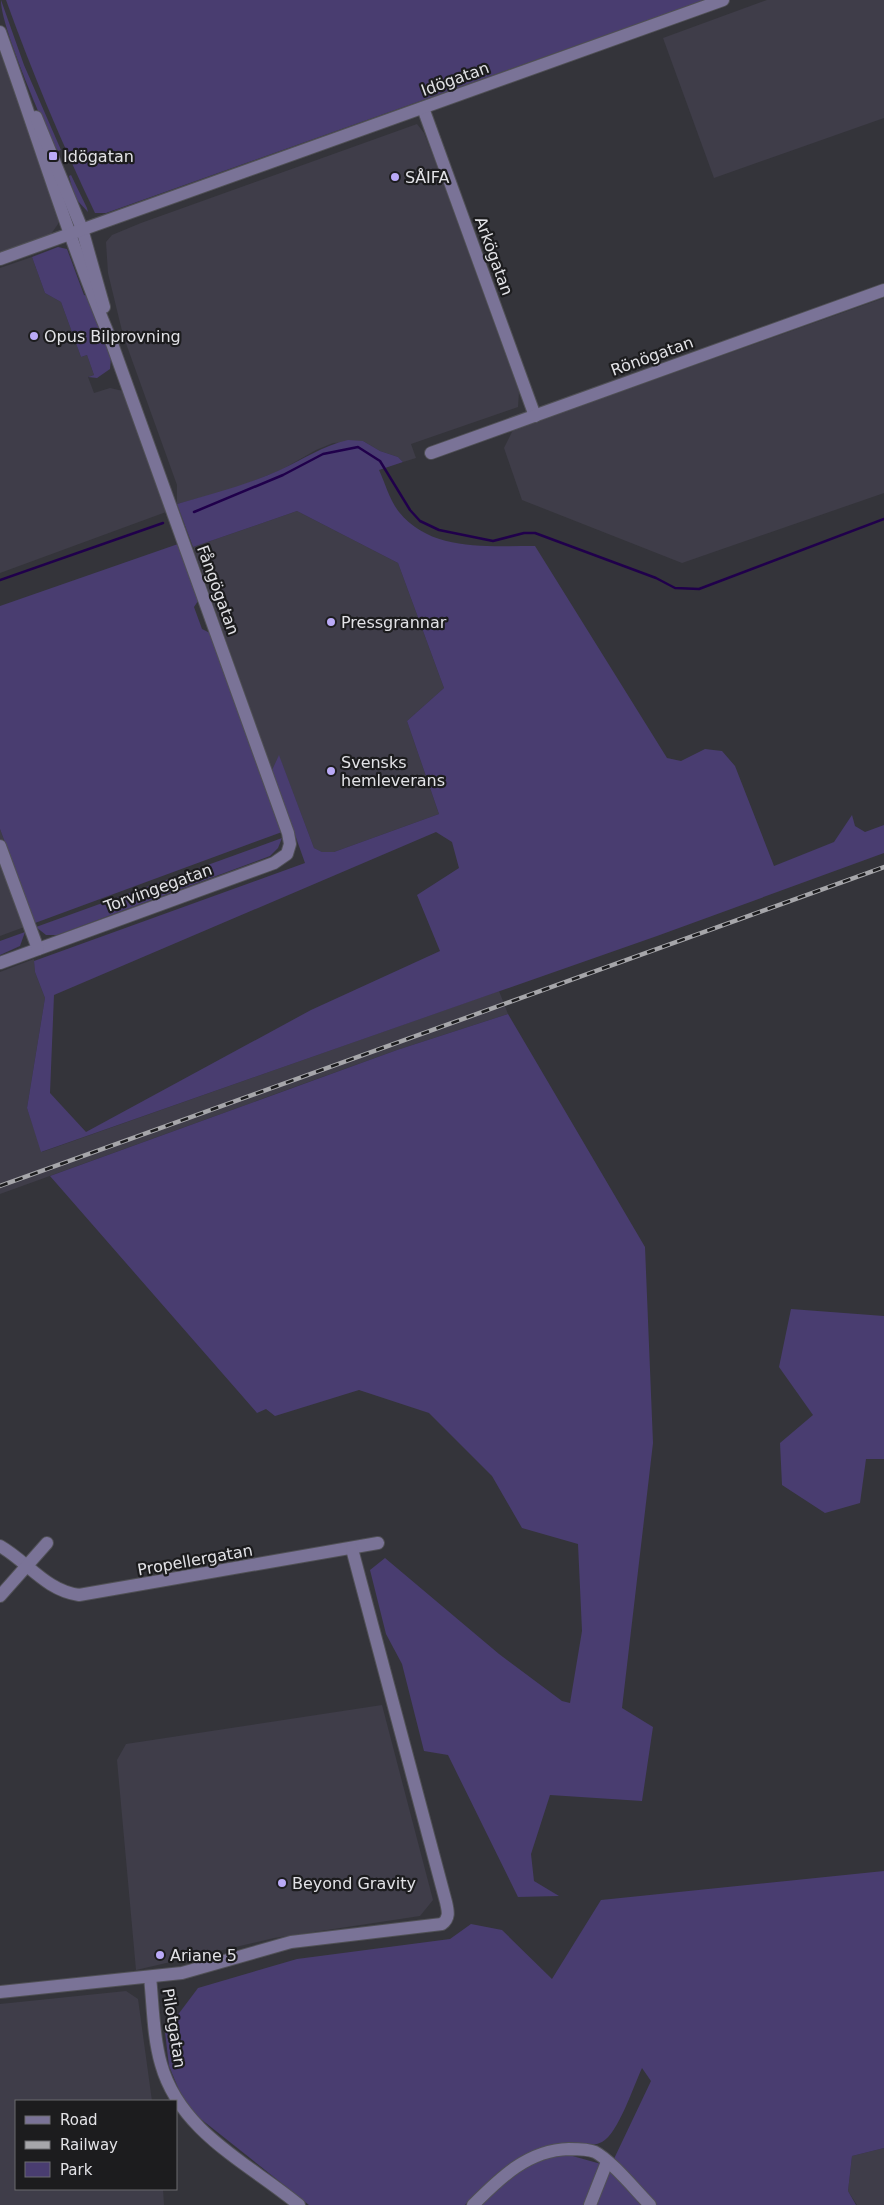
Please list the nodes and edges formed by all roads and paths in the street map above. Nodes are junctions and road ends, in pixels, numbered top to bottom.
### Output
1 (724, 0) edge
2 (0, 32) edge
3 (423, 108) junction
4 (76, 231) junction
5 (0, 259) edge
6 (884, 290) edge
7 (535, 416) junction
8 (431, 453) dead end
9 (0, 846) edge
10 (287, 854) joint
11 (38, 949) junction
12 (0, 963) edge
13 (47, 1543) dead end
14 (378, 1543) dead end
15 (0, 1546) edge
16 (352, 1548) junction
17 (26, 1565) junction
18 (0, 1596) edge
19 (150, 1977) junction
20 (0, 1992) edge
21 (177, 2100) edge
22 (178, 2102) edge
23 (607, 2162) junction
24 (299, 2205) edge
25 (473, 2205) edge
26 (590, 2205) edge
27 (650, 2205) edge

1 - 3 street, Idögatan
2 - 4 street, Fångögatan
3 - 4 street, Idögatan
3 - 7 street, Arkögatan
4 - 5 street, Idögatan
4 - 10 street, Fångögatan
6 - 7 street, Rönögatan
7 - 8 street, Rönögatan
9 - 11 street
10 - 11 street, Torvingegatan
11 - 12 street, Torvingegatan
13 - 17 street
14 - 16 street, Propellergatan
15 - 17 street, Propellergatan
16 - 17 street, Propellergatan
16 - 19 street
17 - 18 street
19 - 20 street, Pilotgatan
19 - 21 street, Pilotgatan
22 - 24 street, Pilotgatan
23 - 25 street
23 - 26 street
23 - 27 street

